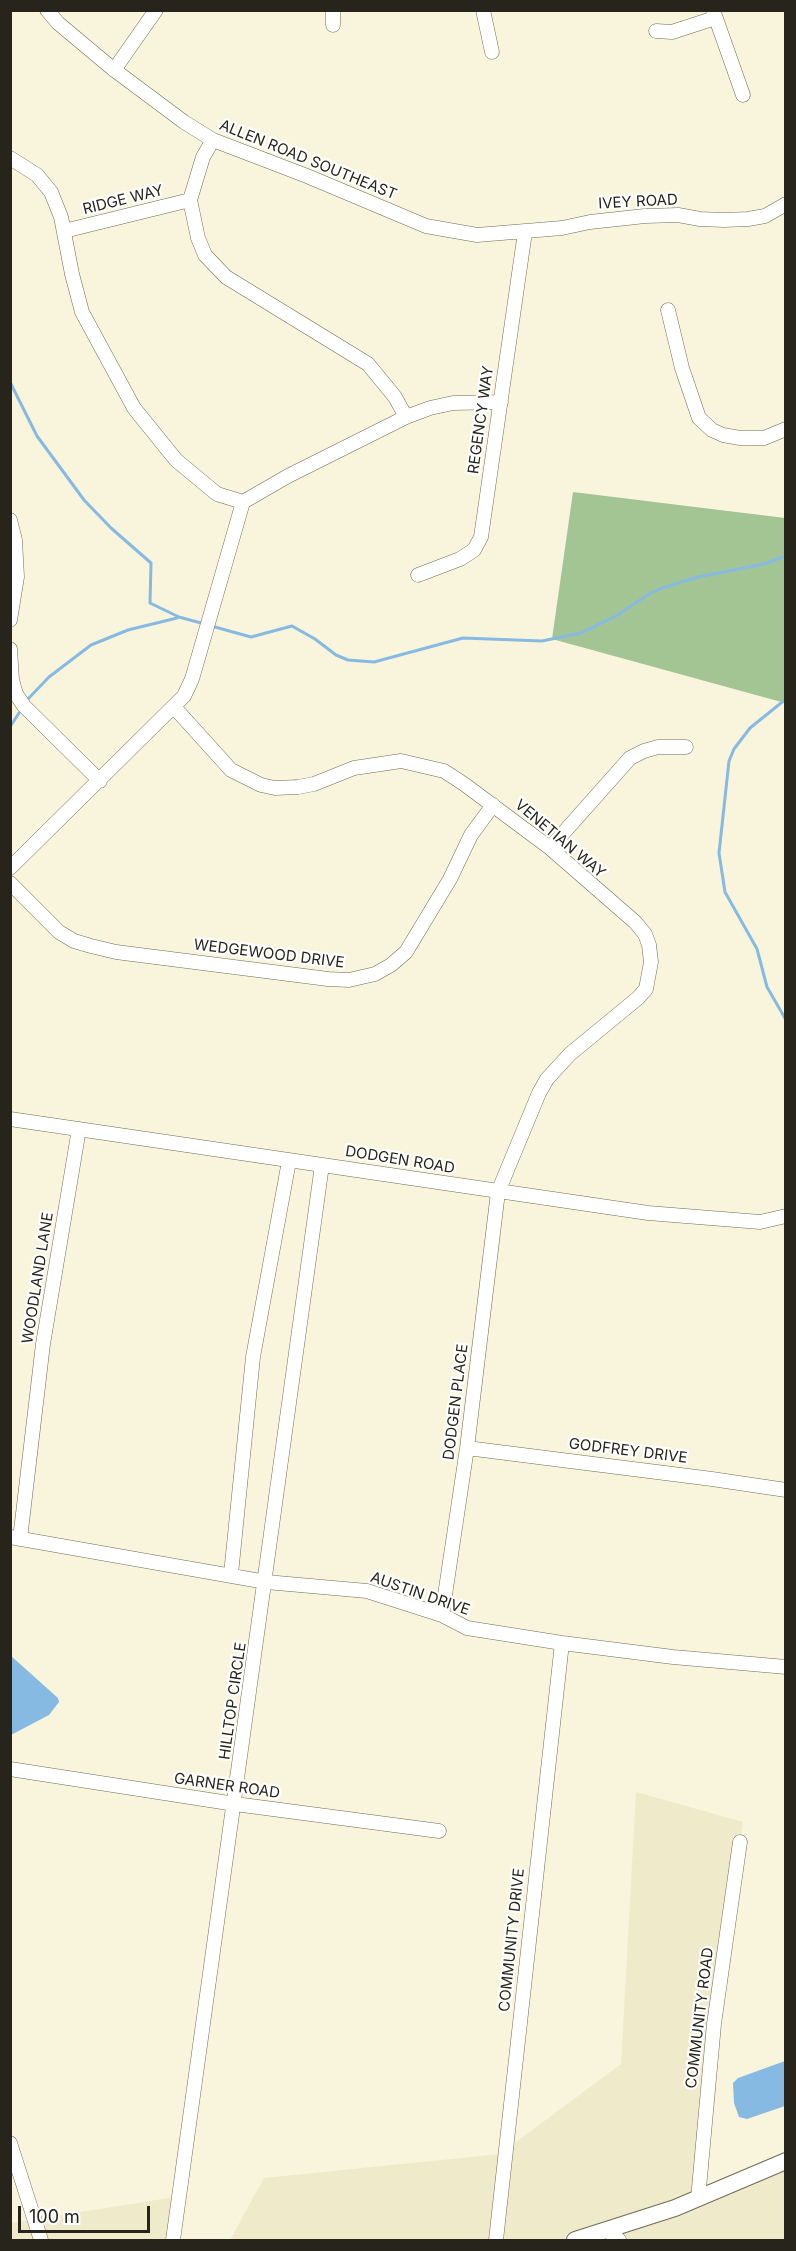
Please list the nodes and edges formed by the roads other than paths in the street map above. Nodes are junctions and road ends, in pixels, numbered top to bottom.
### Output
1 (47, 10) edge
2 (156, 10) edge
3 (333, 10) edge
4 (483, 10) edge
5 (714, 14) edge
6 (333, 25) dead end
7 (656, 31) dead end
8 (492, 51) dead end
9 (114, 70) junction
10 (743, 95) dead end
11 (213, 140) junction
12 (10, 158) edge
13 (190, 200) junction
14 (784, 209) edge
15 (64, 231) junction
16 (525, 232) junction
17 (668, 310) dead end
18 (501, 402) junction
19 (406, 417) junction
20 (786, 429) edge
21 (243, 502) junction
22 (10, 520) edge
23 (418, 575) dead end
24 (10, 620) edge
25 (10, 649) edge
26 (174, 707) junction
27 (686, 747) dead end
28 (100, 781) junction
29 (492, 805) junction
30 (550, 848) junction
31 (10, 868) edge
32 (10, 883) edge
33 (10, 1119) edge
34 (79, 1129) junction
35 (289, 1161) junction
36 (322, 1165) junction
37 (498, 1192) junction
38 (786, 1216) edge
39 (467, 1448) junction
40 (786, 1490) edge
41 (15, 1538) edge
42 (231, 1574) junction
43 (266, 1582) junction
44 (442, 1615) junction
45 (562, 1643) junction
46 (786, 1668) edge
47 (10, 1769) edge
48 (235, 1804) junction
49 (440, 1830) dead end
50 (740, 1842) dead end
51 (10, 2143) edge
52 (786, 2161) edge
53 (698, 2199) junction
54 (613, 2235) edge
55 (41, 2241) edge
56 (173, 2241) edge
57 (496, 2241) edge
58 (575, 2241) edge

1 - 9 street, ALLEN ROAD SOUTHEAST
2 - 9 street
3 - 6 street
4 - 8 street
5 - 7 street
5 - 10 street
9 - 11 street, ALLEN ROAD SOUTHEAST
11 - 13 street
11 - 16 street, ALLEN ROAD SOUTHEAST
12 - 15 street
13 - 15 street, RIDGE WAY
13 - 19 street
14 - 16 street, IVEY ROAD
15 - 21 street
16 - 18 street, REGENCY WAY
17 - 20 street
18 - 19 street
18 - 23 street, REGENCY WAY
19 - 21 street
21 - 26 street
22 - 24 street
25 - 28 street
26 - 28 street
26 - 29 street, VENETIAN WAY
27 - 30 street
28 - 31 street
29 - 30 street, VENETIAN WAY
29 - 32 street, WEDGEWOOD DRIVE
30 - 37 street, VENETIAN WAY
33 - 34 street, DODGEN ROAD
34 - 35 street, DODGEN ROAD
34 - 41 street, WOODLAND LANE
35 - 36 street, DODGEN ROAD
35 - 42 street
36 - 37 street, DODGEN ROAD
36 - 43 street, HILLTOP CIRCLE
37 - 38 street, DODGEN ROAD
37 - 39 street, DODGEN PLACE
39 - 40 street, GODFREY DRIVE
39 - 44 street, DODGEN PLACE
41 - 42 street, AUSTIN DRIVE
42 - 43 street, AUSTIN DRIVE
43 - 44 street, AUSTIN DRIVE
43 - 48 street, HILLTOP CIRCLE
44 - 45 street, AUSTIN DRIVE
45 - 46 street, AUSTIN DRIVE
45 - 57 street, COMMUNITY DRIVE
47 - 48 street, GARNER ROAD
48 - 49 street, GARNER ROAD
48 - 56 street, HILLTOP CIRCLE
50 - 53 street, COMMUNITY ROAD
51 - 55 street
52 - 53 main road
53 - 54 main road
54 - 58 main road

